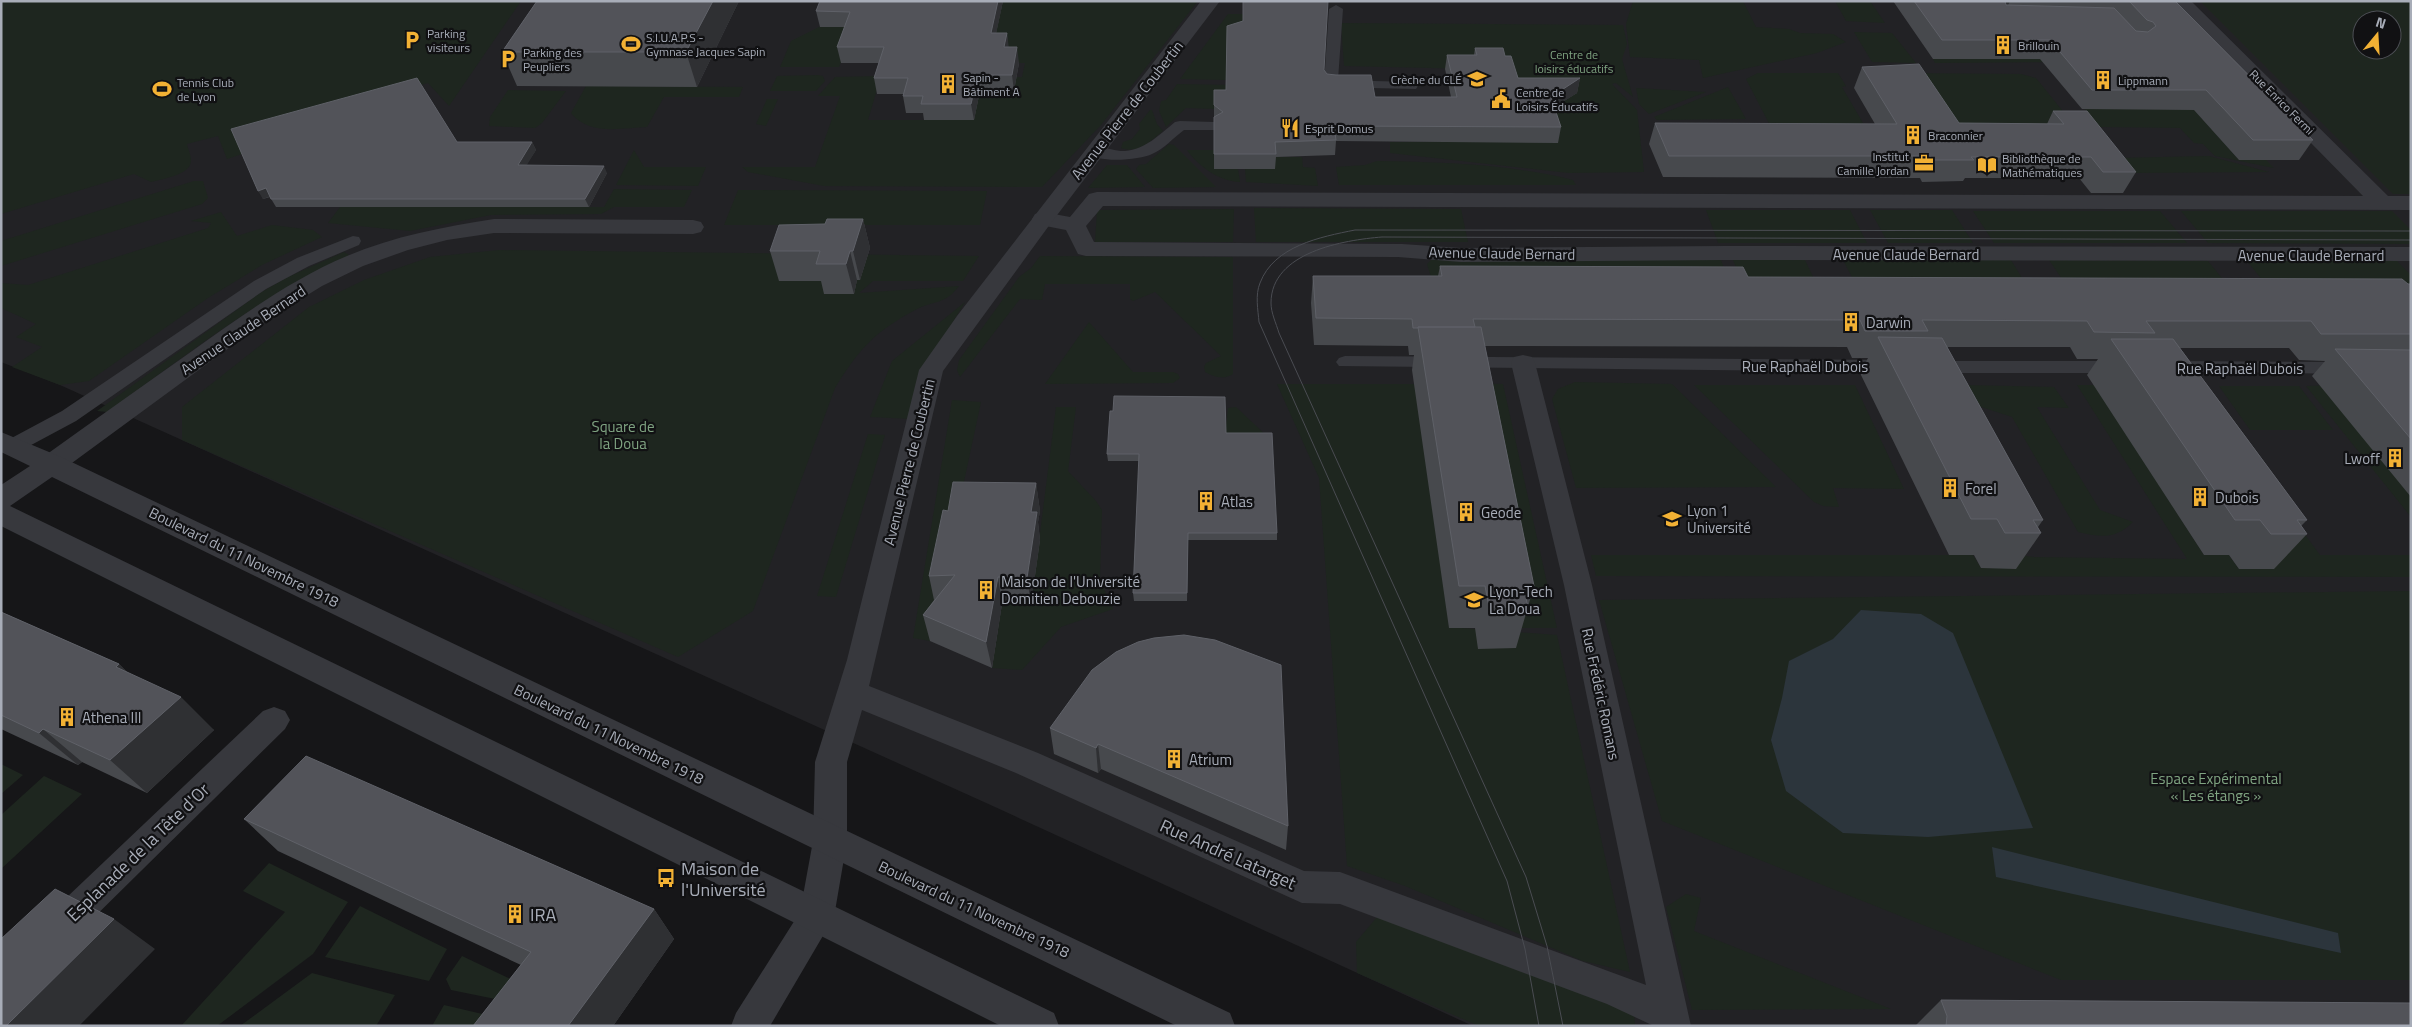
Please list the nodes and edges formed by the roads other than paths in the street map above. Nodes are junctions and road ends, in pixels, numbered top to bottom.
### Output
1 (1211, 1) edge
2 (2181, 1) edge
3 (1336, 9) dead end
4 (1411, 86) dead end
5 (1214, 126) edge
6 (1095, 152) junction
7 (2382, 203) junction
8 (2411, 203) edge
9 (1042, 218) junction
10 (1075, 225) junction
11 (693, 227) dead end
12 (353, 241) dead end
13 (2411, 254) edge
14 (1345, 362) dead end
15 (1522, 363) junction
16 (2134, 367) edge
17 (2153, 367) edge
18 (2360, 368) edge
19 (5, 447) edge
20 (52, 464) junction
21 (3, 513) edge
22 (851, 692) junction
23 (274, 720) dead end
24 (830, 841) junction
25 (817, 918) junction
26 (35, 951) edge
27 (1671, 1019) edge
28 (748, 1026) edge
29 (1041, 1026) edge
30 (1217, 1026) edge

1 - 6 street, Avenue Pierre de Coubertin
2 - 7 street, Rue Enrico Fermi
3 - 4 lane
5 - 6 lane
6 - 9 street, Avenue Pierre de Coubertin
7 - 8 street
7 - 10 street
9 - 10 street
9 - 22 street, Avenue Pierre de Coubertin
10 - 13 street, Avenue Claude Bernard
11 - 20 street, Avenue Claude Bernard
12 - 19 lane
14 - 15 lane, Rue Raphaël Dubois
15 - 16 lane, Rue Raphaël Dubois
15 - 27 street, Rue Frédéric Romans
17 - 18 lane, Rue Raphaël Dubois
19 - 20 street, Boulevard du 11 Novembre 1918
20 - 21 street, Avenue Claude Bernard
20 - 24 street, Boulevard du 11 Novembre 1918
21 - 25 street
22 - 24 street, Avenue Pierre de Coubertin
22 - 27 street, Rue André Latarget
23 - 26 street, Esplanade de la Tête d'Or
24 - 25 street, Avenue Pierre de Coubertin
24 - 30 street, Boulevard du 11 Novembre 1918
25 - 28 street
25 - 29 street

